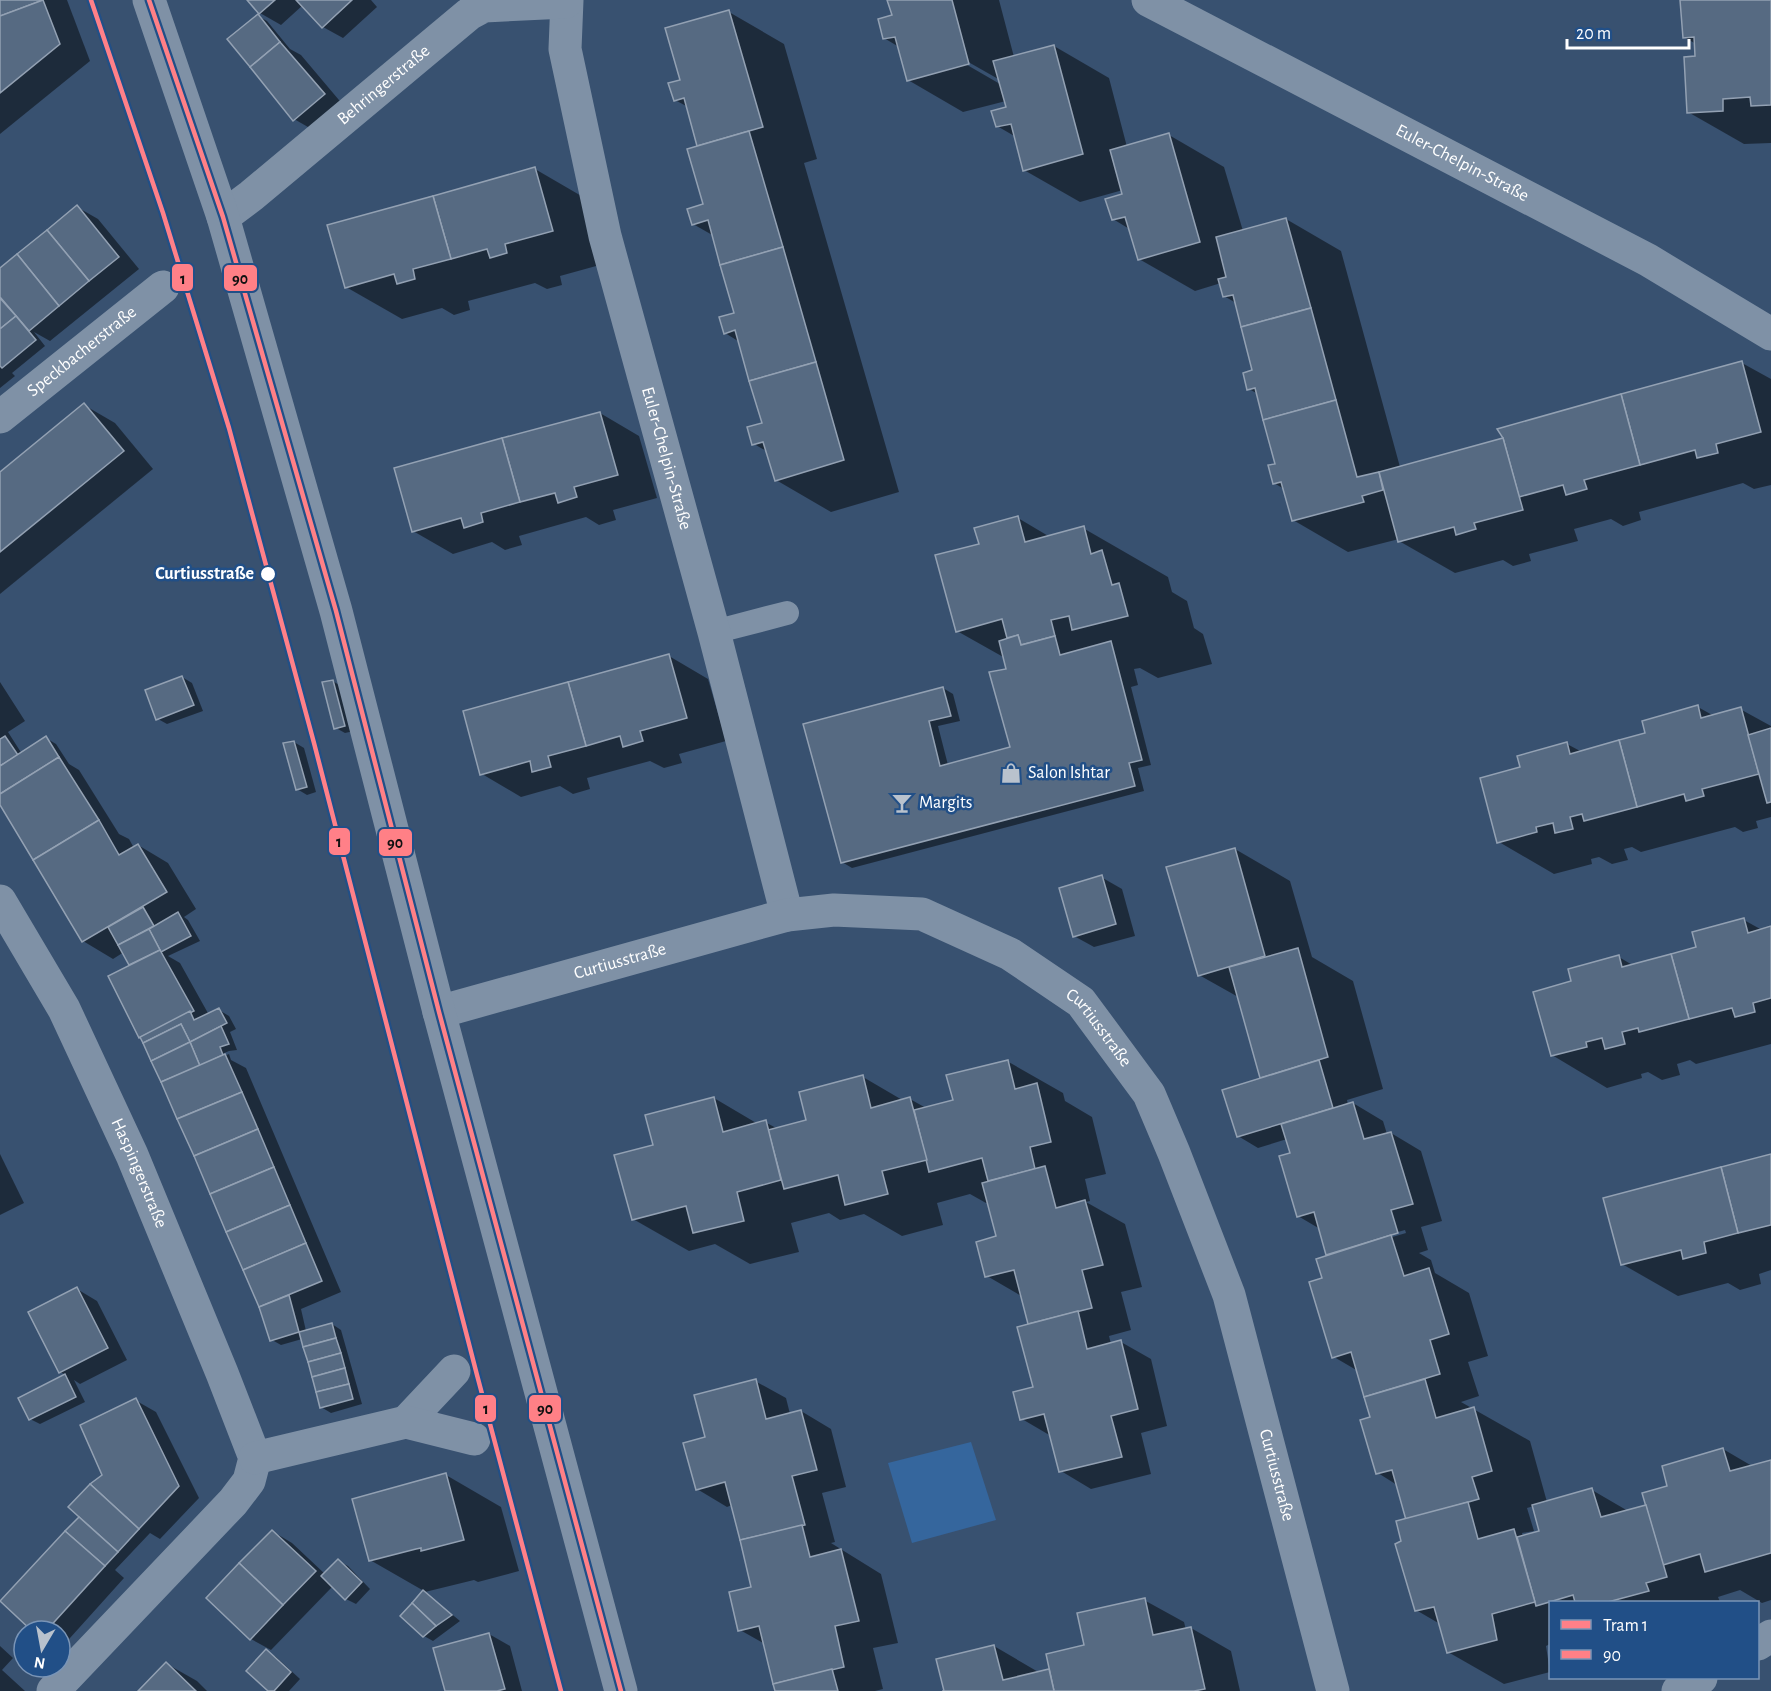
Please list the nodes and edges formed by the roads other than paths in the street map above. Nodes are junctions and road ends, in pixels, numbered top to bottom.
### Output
1 (148, 0) edge
2 (1148, 0) edge
3 (566, 1) edge
4 (223, 218) junction
5 (163, 287) dead end
6 (1771, 334) edge
7 (0, 417) edge
8 (787, 613) dead end
9 (714, 632) junction
10 (0, 901) edge
11 (787, 915) junction
12 (439, 1012) junction
13 (454, 1371) dead end
14 (406, 1422) junction
15 (474, 1439) dead end
16 (255, 1458) junction
17 (1698, 1679) edge
18 (53, 1691) edge
19 (621, 1691) edge
20 (1333, 1691) edge
21 (1678, 1691) edge

1 - 4 street
2 - 6 street, Euler-Chelpin-Straße
3 - 4 street, Behringerstraße
3 - 9 street, Euler-Chelpin-Straße
4 - 12 street
5 - 7 street, Speckbacherstraße
8 - 9 lane
9 - 11 street, Euler-Chelpin-Straße
10 - 16 street, Haspingerstraße
11 - 12 street, Curtiusstraße
11 - 20 street, Curtiusstraße
12 - 19 street
13 - 14 street
14 - 15 street
14 - 16 street
16 - 18 street
17 - 21 street

